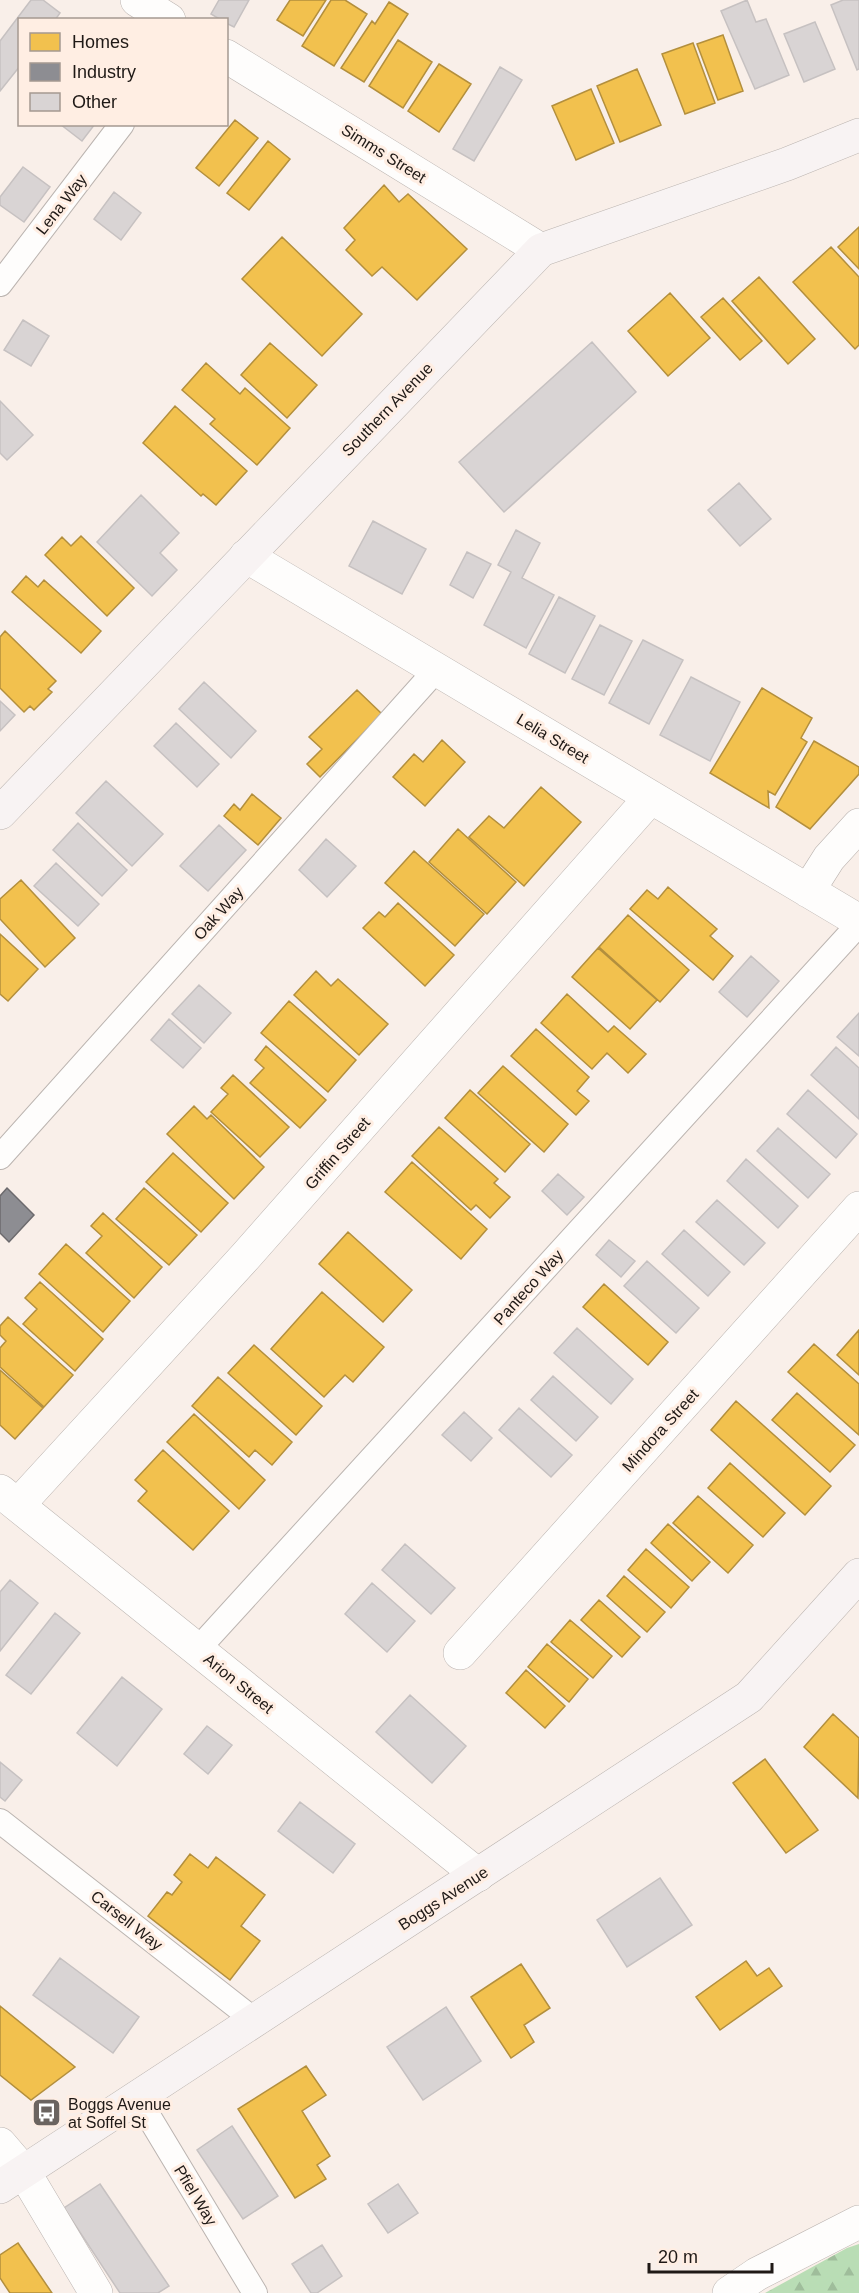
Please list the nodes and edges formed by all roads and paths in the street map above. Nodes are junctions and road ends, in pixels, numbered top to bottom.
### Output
1 (228, 57) edge
2 (120, 126) edge
3 (859, 135) edge
4 (541, 250) junction
5 (0, 284) edge
6 (246, 555) junction
7 (437, 669) junction
8 (651, 797) junction
9 (0, 813) edge
10 (859, 825) edge
11 (808, 891) junction
12 (859, 923) edge
13 (0, 1157) edge
14 (859, 1208) edge
15 (9, 1498) edge
16 (859, 1575) edge
17 (198, 1649) junction
18 (460, 1653) dead end
19 (0, 1821) edge
20 (478, 1875) junction
21 (254, 2020) junction
22 (137, 2097) junction
23 (0, 2144) edge
24 (12, 2179) edge
25 (847, 2227) edge
26 (96, 2293) edge
27 (255, 2293) edge
28 (729, 2293) edge

1 - 4 street, Simms Street
2 - 5 lane, Lena Way
3 - 4 street, Southern Avenue
4 - 6 street, Southern Avenue
6 - 7 street, Lelia Street
6 - 9 street, Southern Avenue
7 - 8 street, Lelia Street
7 - 13 lane, Oak Way
8 - 11 street, Lelia Street
8 - 15 street, Griffin Street
10 - 11 street
11 - 12 street, Lelia Street
12 - 17 lane, Panteco Way
14 - 18 street, Mindora Street
15 - 17 street, Arion Street
16 - 20 street, Boggs Avenue
17 - 20 street, Arion Street
19 - 21 lane, Carsell Way
20 - 21 street, Boggs Avenue
21 - 22 street, Boggs Avenue
22 - 24 street, Boggs Avenue
22 - 27 lane, Pfiel Way
23 - 24 street
24 - 26 street
25 - 28 street

